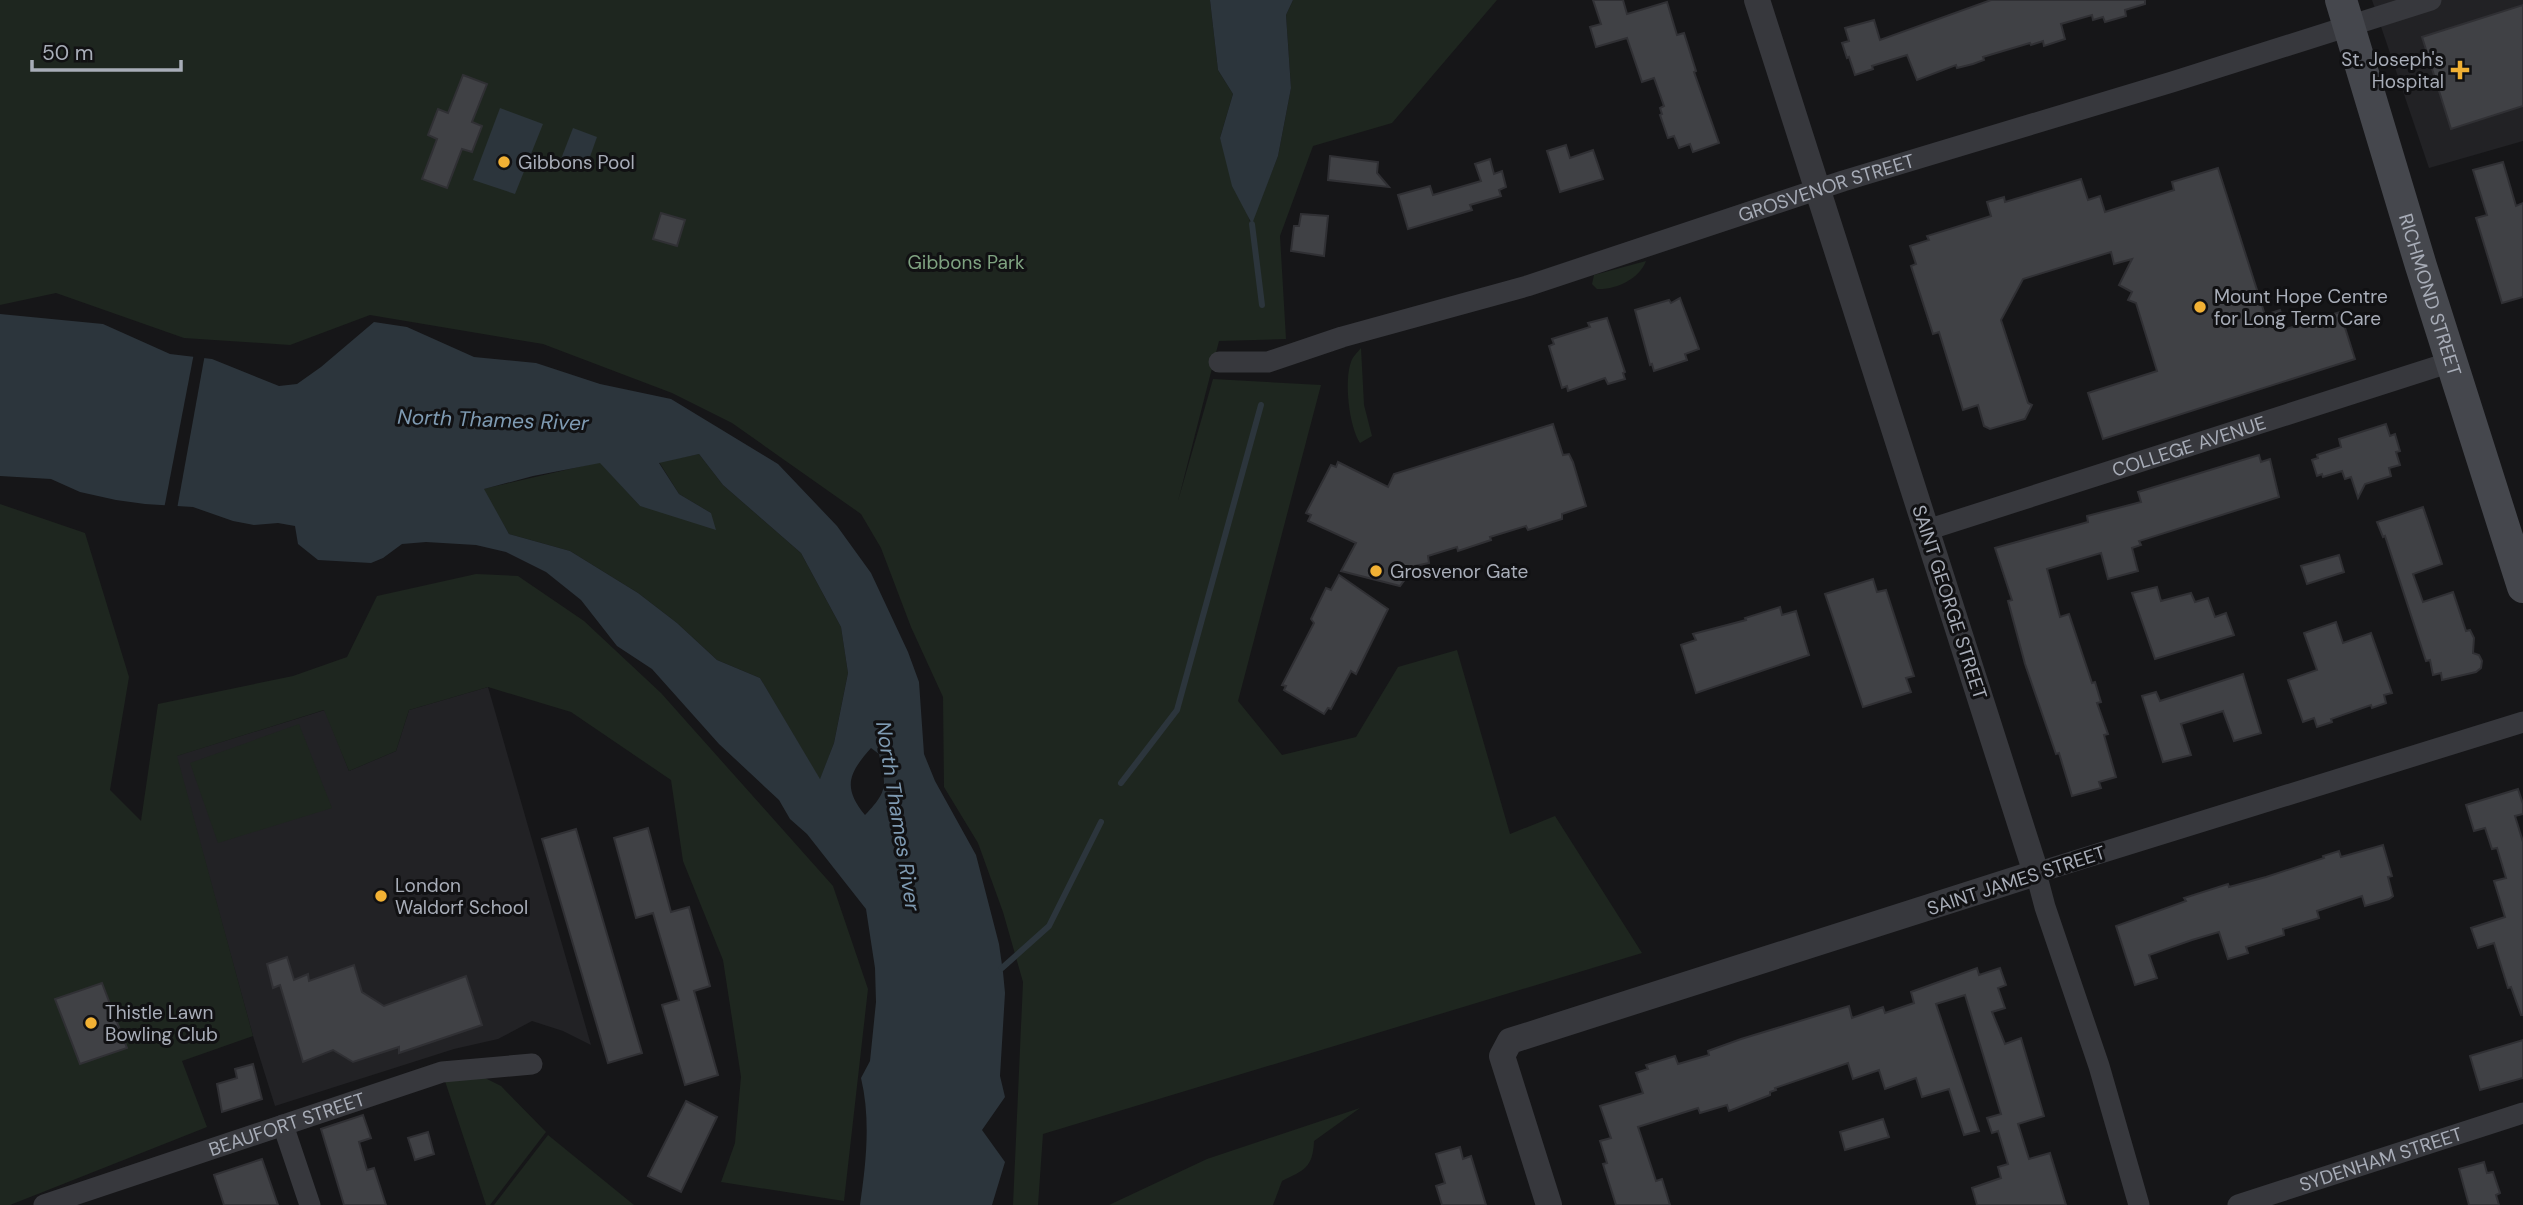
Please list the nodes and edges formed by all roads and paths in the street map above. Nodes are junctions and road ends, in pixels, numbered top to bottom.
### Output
1 (1757, 0) edge
2 (2431, 0) edge
3 (2345, 13) edge
4 (1817, 189) junction
5 (1219, 362) dead end
6 (2451, 362) junction
7 (1927, 530) junction
8 (2523, 587) edge
9 (2523, 722) edge
10 (2036, 873) junction
11 (532, 1064) dead end
12 (2523, 1113) edge
13 (283, 1125) junction
14 (44, 1205) edge
15 (310, 1205) edge
16 (1549, 1205) edge
17 (2139, 1205) edge
18 (2238, 1205) edge

1 - 4 street, SAINT GEORGE STREET
2 - 3 street, GROSVENOR STREET
3 - 4 street, GROSVENOR STREET
3 - 6 main road, RICHMOND STREET
4 - 5 street, GROSVENOR STREET
4 - 7 street, SAINT GEORGE STREET
6 - 7 street, COLLEGE AVENUE
6 - 8 main road, RICHMOND STREET
7 - 10 street, SAINT GEORGE STREET
9 - 10 street, SAINT JAMES STREET
10 - 16 street, SAINT JAMES STREET
10 - 17 street, SAINT GEORGE STREET
11 - 13 street, BEAUFORT STREET
12 - 18 street, SYDENHAM STREET
13 - 14 street, BEAUFORT STREET
13 - 15 street

